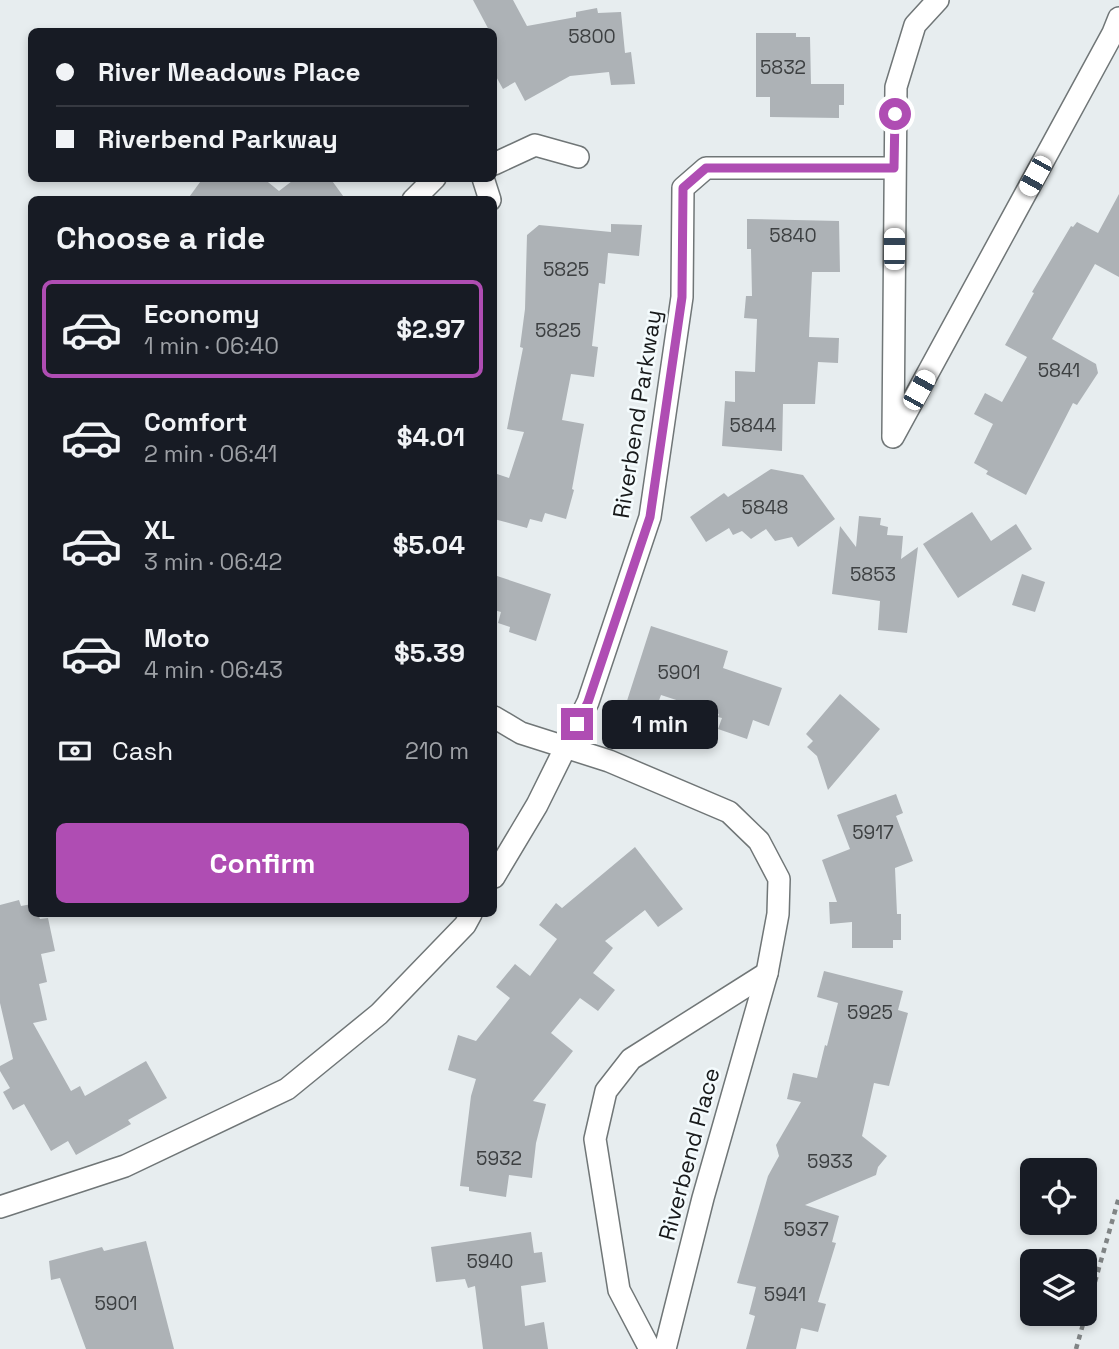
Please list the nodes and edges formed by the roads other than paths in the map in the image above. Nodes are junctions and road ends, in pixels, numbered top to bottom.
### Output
1 (938, 0) edge
2 (1119, 18) edge
3 (578, 157) dead end
4 (497, 163) edge
5 (894, 168) junction
6 (431, 182) edge
7 (417, 196) edge
8 (497, 719) edge
9 (566, 747) junction
10 (497, 872) edge
11 (469, 917) edge
12 (767, 973) junction
13 (0, 1207) edge
14 (650, 1349) edge
15 (665, 1349) edge

1 - 5 street
2 - 5 street
3 - 4 street
5 - 9 street, Riverbend Parkway
6 - 7 street
8 - 9 street, Riverbend Place
9 - 10 street, Riverbend Parkway
9 - 12 street, Riverbend Place
11 - 13 street
12 - 14 street
12 - 15 street, Riverbend Place

